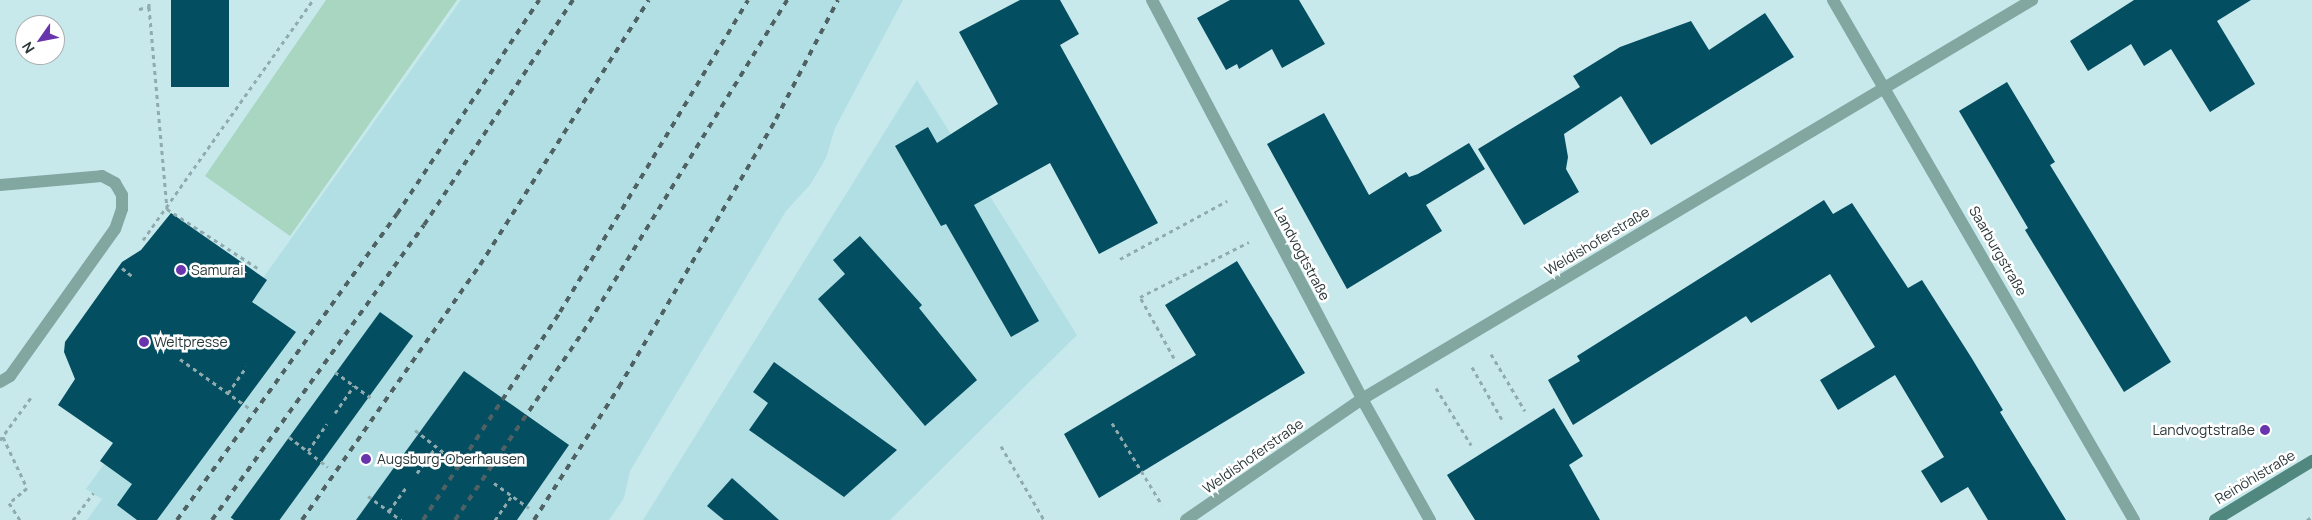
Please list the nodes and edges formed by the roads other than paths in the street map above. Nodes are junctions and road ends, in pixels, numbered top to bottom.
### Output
1 (1152, 0) edge
2 (1833, 0) edge
3 (2032, 0) edge
4 (1885, 88) junction
5 (0, 185) edge
6 (5, 379) edge
7 (1362, 399) junction
8 (2312, 460) edge
9 (1186, 520) edge
10 (1430, 520) edge
11 (2134, 520) edge
12 (2215, 520) edge

1 - 7 street, Landvogtstraße
2 - 4 street, Saarburgstraße
3 - 4 street, Weldishoferstraße
4 - 7 street, Weldishoferstraße
4 - 11 street, Saarburgstraße
5 - 6 street
7 - 9 street, Weldishoferstraße
7 - 10 street, Landvogtstraße
8 - 12 street, Reinöhlstraße

